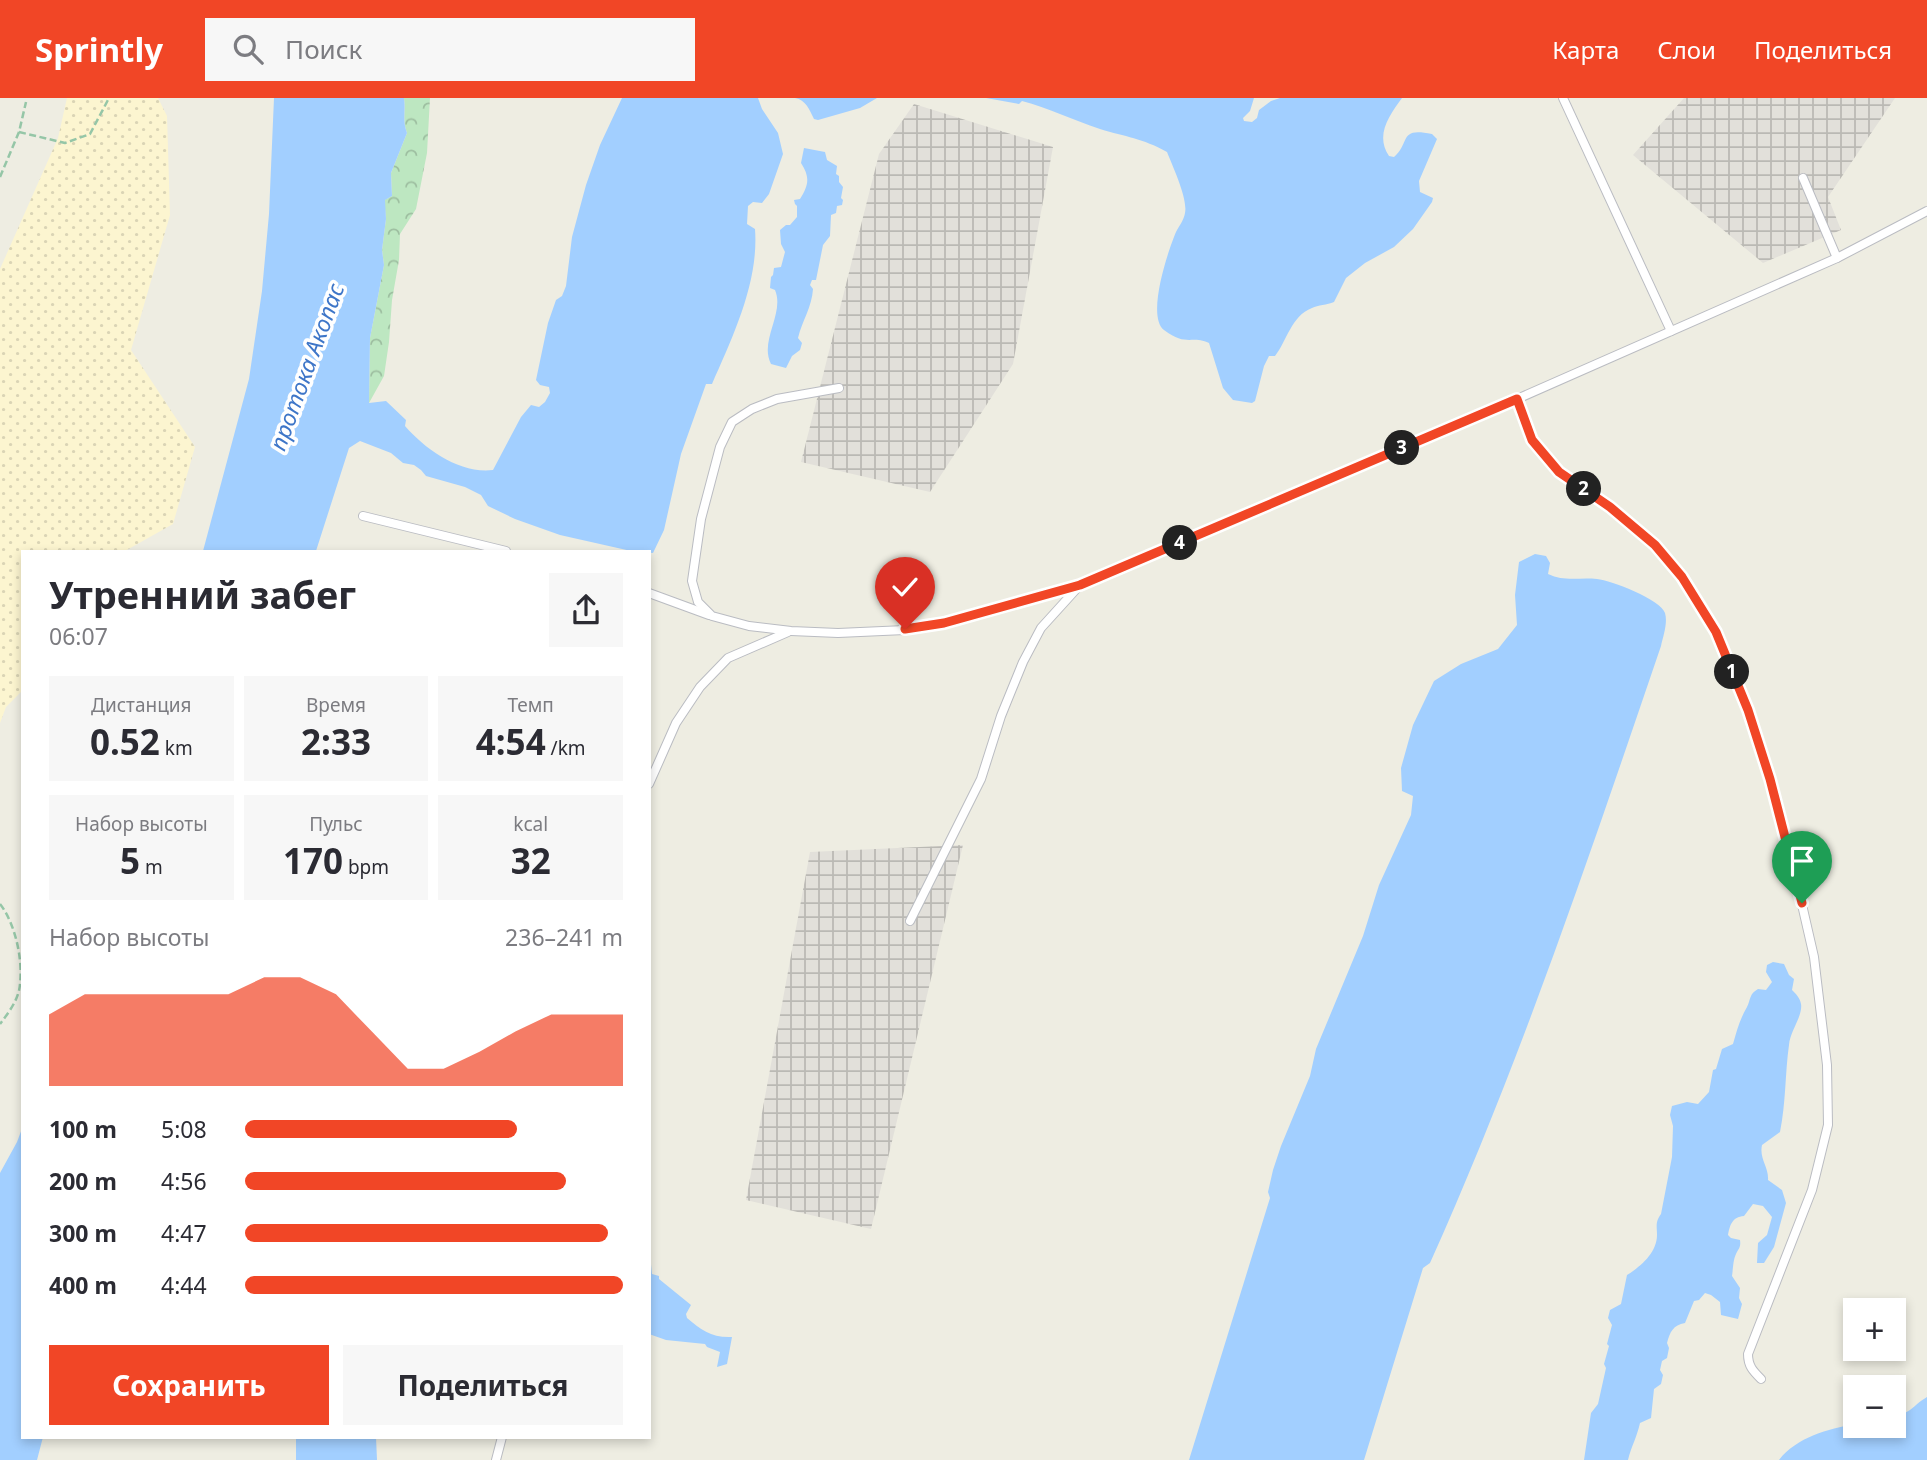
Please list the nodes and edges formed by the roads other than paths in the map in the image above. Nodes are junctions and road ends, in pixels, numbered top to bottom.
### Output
1 (1563, 98) edge
2 (1803, 178) dead end
3 (1927, 211) edge
4 (1837, 258) junction
5 (1671, 331) junction
6 (839, 388) dead end
7 (1517, 399) junction
8 (363, 516) dead end
9 (502, 550) edge
10 (1080, 585) junction
11 (651, 594) edge
12 (712, 616) junction
13 (791, 631) junction
14 (651, 779) edge
15 (910, 921) dead end
16 (1761, 1379) dead end
17 (501, 1439) edge
18 (496, 1460) edge

1 - 5 lane
2 - 4 lane
3 - 4 lane
4 - 5 lane
5 - 7 lane
6 - 12 lane
7 - 10 lane
7 - 16 lane
8 - 9 lane
10 - 13 lane
10 - 15 lane
11 - 12 lane
12 - 13 lane
13 - 14 lane
17 - 18 lane

